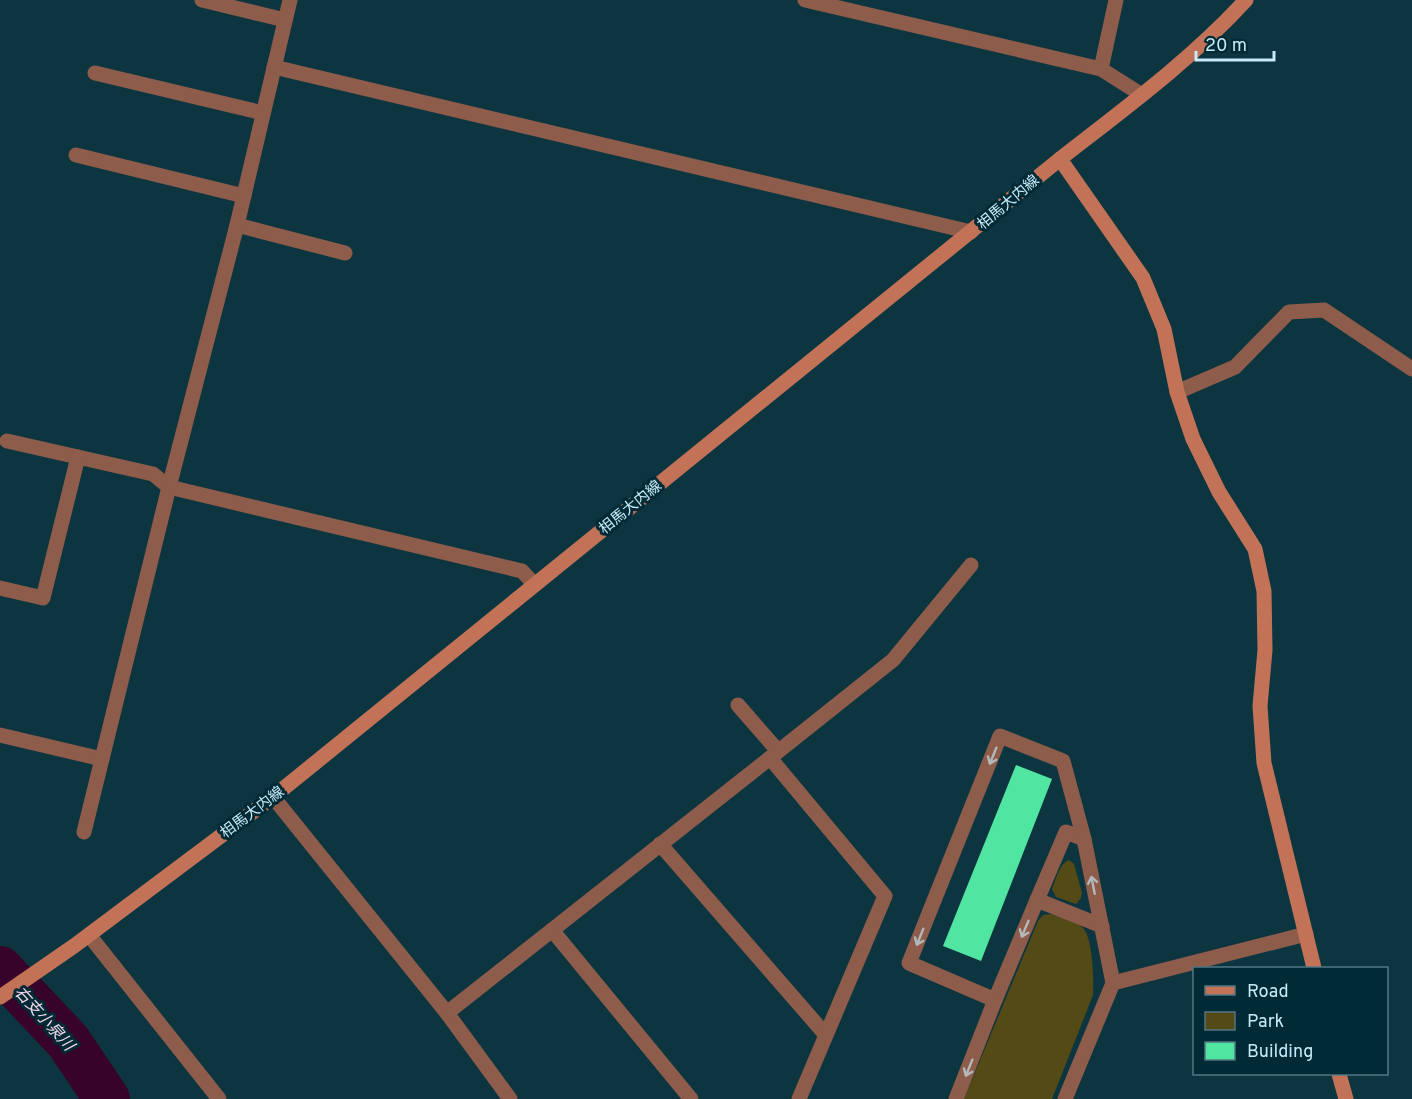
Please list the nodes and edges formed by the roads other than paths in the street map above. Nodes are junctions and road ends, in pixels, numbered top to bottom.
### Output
1 (202, 0) edge
2 (290, 0) edge
3 (805, 0) edge
4 (1116, 0) edge
5 (1246, 0) edge
6 (285, 20) junction
7 (274, 67) junction
8 (1101, 69) junction
9 (95, 73) dead end
10 (1142, 95) junction
11 (263, 113) junction
12 (76, 155) dead end
13 (1060, 159) junction
14 (244, 196) junction
15 (237, 225) junction
16 (971, 232) junction
17 (345, 253) dead end
18 (1412, 369) edge
19 (1177, 392) junction
20 (7, 441) dead end
21 (78, 457) junction
22 (169, 487) junction
23 (971, 565) dead end
24 (534, 584) junction
25 (0, 588) edge
26 (738, 705) dead end
27 (0, 735) edge
28 (774, 754) junction
29 (102, 759) junction
30 (273, 797) junction
31 (84, 832) dead end
32 (1084, 839) junction
33 (660, 844) junction
34 (1037, 900) junction
35 (1102, 927) junction
36 (552, 930) junction
37 (1306, 934) junction
38 (89, 935) junction
39 (1314, 967) edge
40 (1113, 983) junction
41 (0, 997) edge
42 (995, 1000) junction
43 (447, 1013) junction
44 (825, 1034) junction
45 (1340, 1075) edge
46 (507, 1098) edge
47 (219, 1099) edge
48 (691, 1099) edge
49 (799, 1099) edge
50 (956, 1099) edge
51 (1065, 1099) edge
52 (1346, 1099) edge

1 - 6 street
2 - 6 street
3 - 8 street
4 - 8 street
5 - 10 main road, 相馬大内線
6 - 7 street
7 - 11 street
7 - 16 street
8 - 10 street
9 - 11 street
10 - 13 main road, 相馬大内線
11 - 14 street
12 - 14 street
13 - 16 main road, 相馬大内線
13 - 19 main road
14 - 15 street
15 - 17 street
15 - 22 street
16 - 24 main road, 相馬大内線
18 - 19 street
19 - 37 main road
20 - 21 street
21 - 22 street
21 - 25 street
22 - 24 street
22 - 29 street
23 - 28 street
24 - 30 main road, 相馬大内線
26 - 28 street
27 - 29 street
28 - 33 street
28 - 44 street
29 - 31 street
30 - 38 main road, 相馬大内線
30 - 43 street
32 - 34 street
35 -> 32 street
32 -> 42 street
33 - 36 street
33 - 44 street
34 - 35 street
34 -> 42 street
35 - 40 street
36 - 43 street
36 - 48 street
37 - 39 main road
37 - 40 street
38 - 41 main road, 相馬大内線
38 - 47 street
40 - 51 street
42 -> 50 street
43 - 46 street
44 - 49 street
45 - 52 main road

